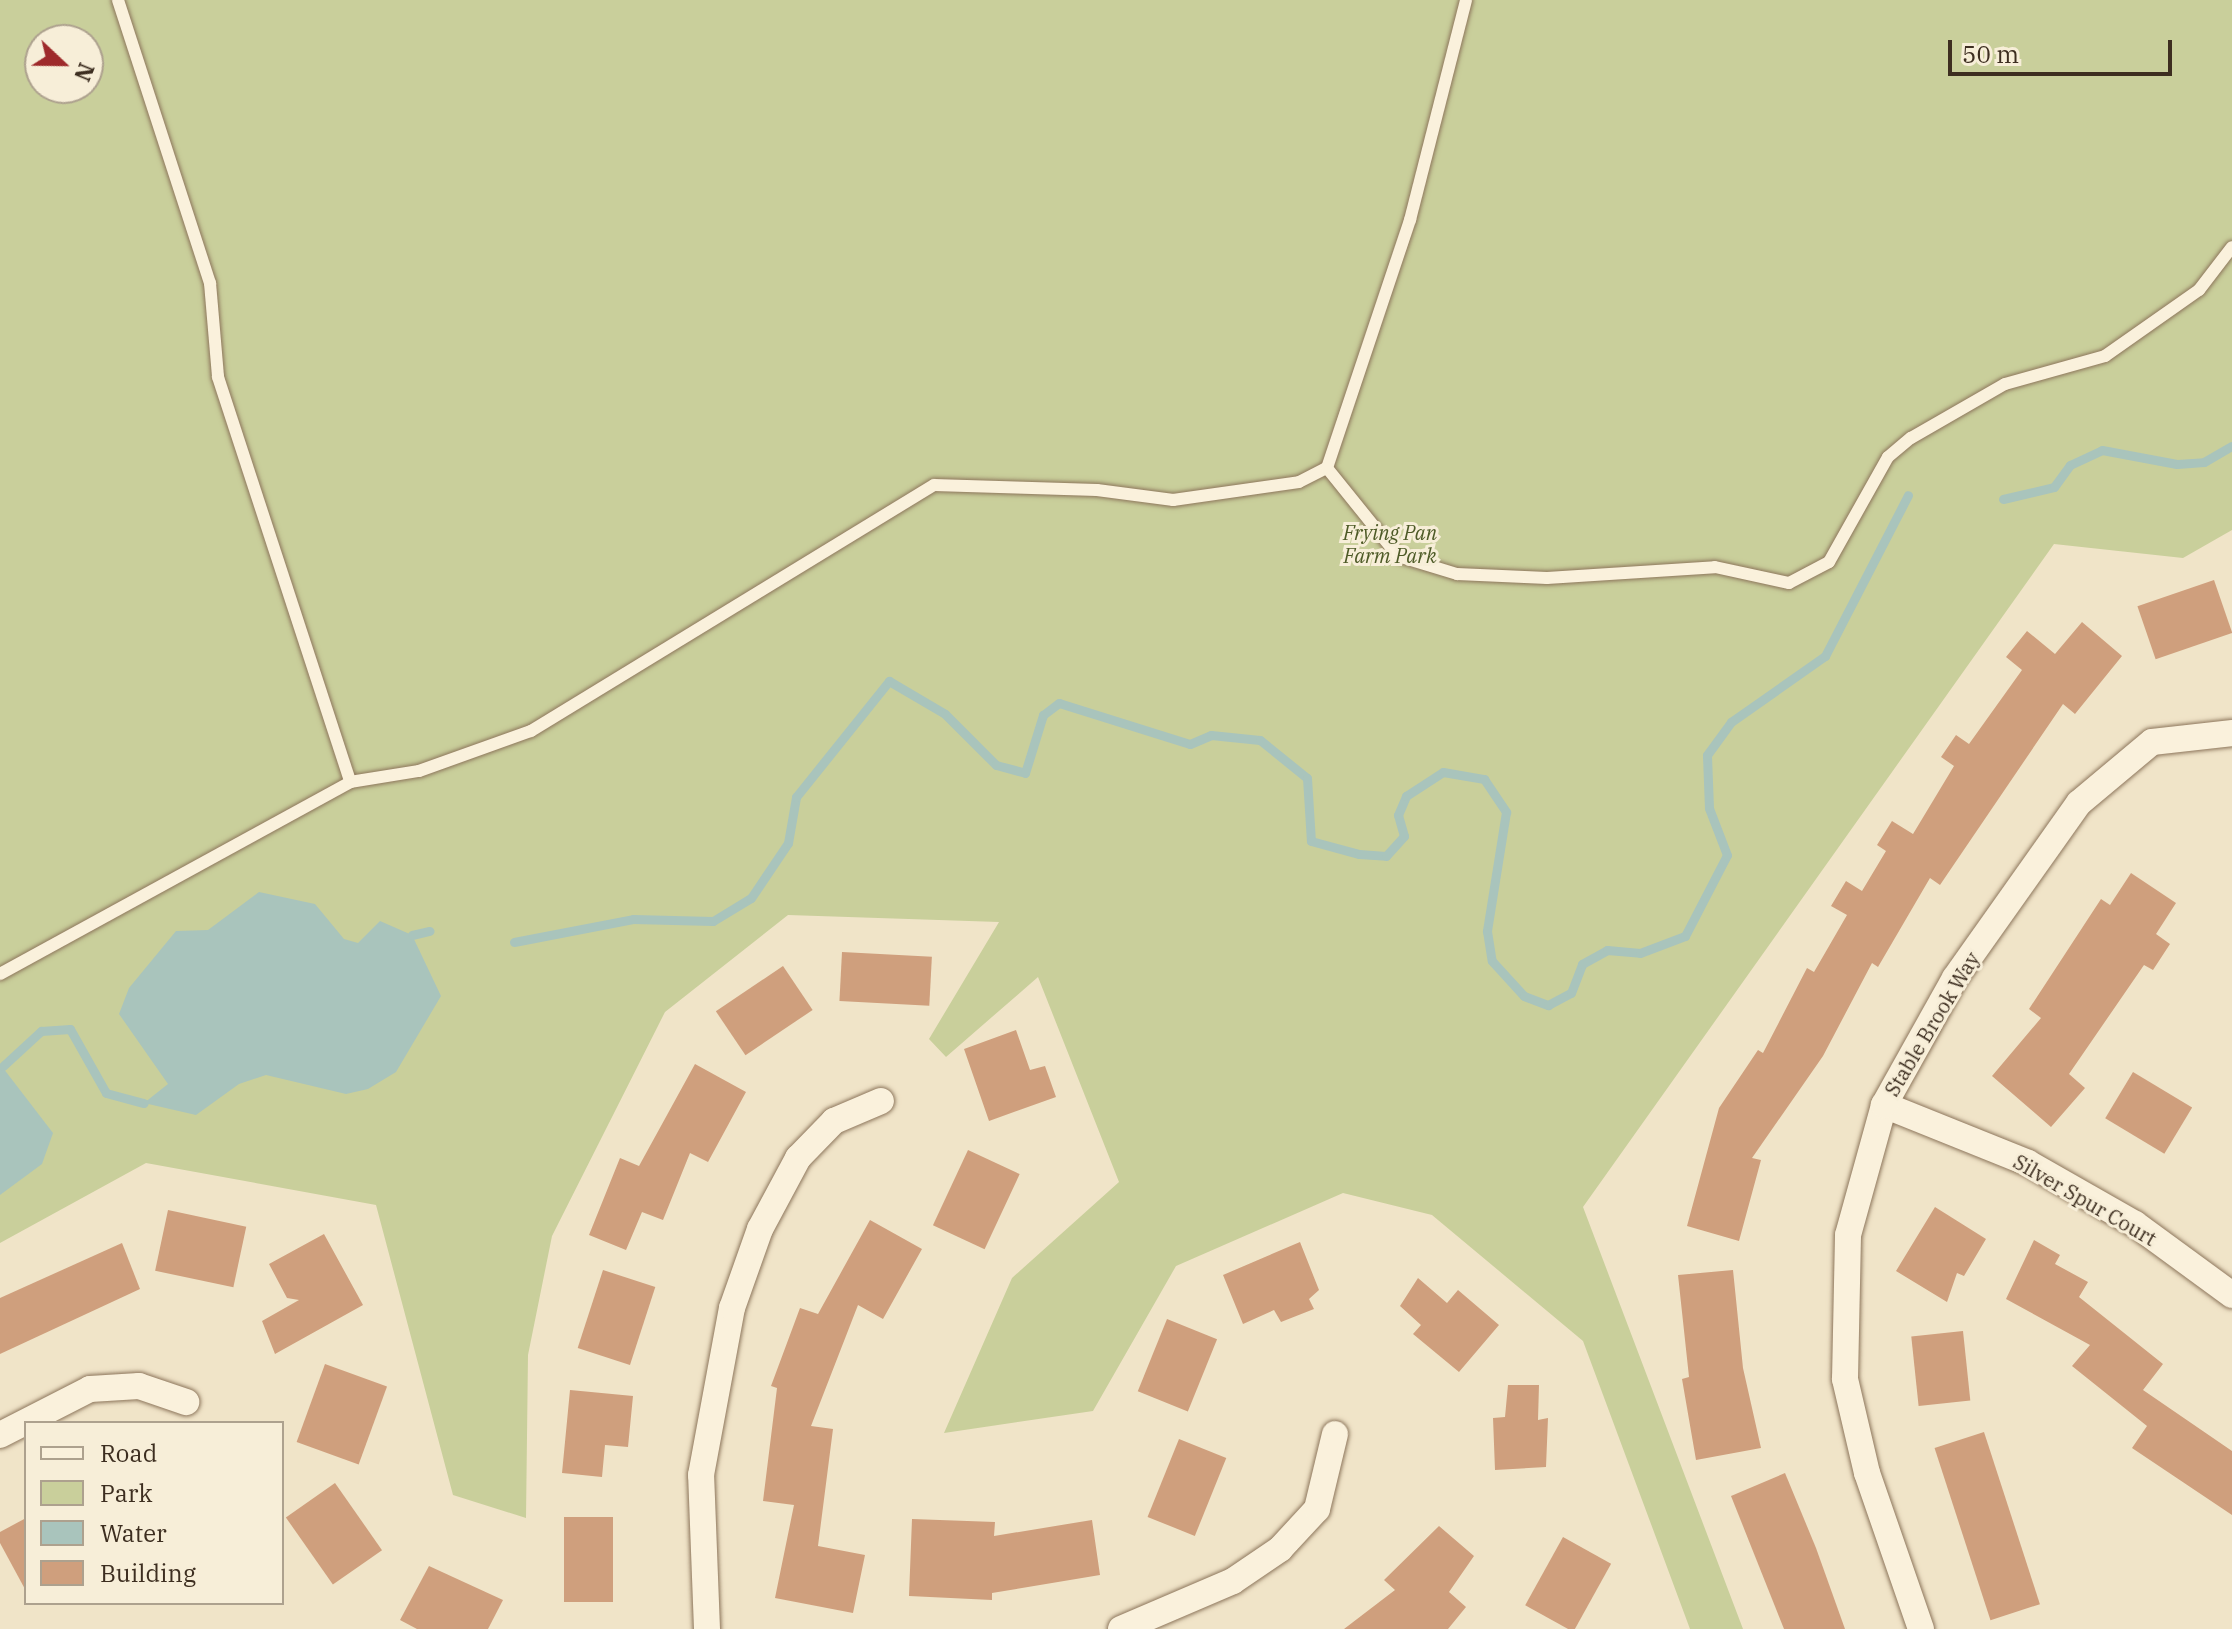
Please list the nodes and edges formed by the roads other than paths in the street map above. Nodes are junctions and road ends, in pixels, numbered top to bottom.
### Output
1 (118, 0) edge
2 (1466, 0) edge
3 (2232, 247) edge
4 (1327, 468) junction
5 (2232, 733) edge
6 (350, 782) junction
7 (0, 974) edge
8 (881, 1101) dead end
9 (1884, 1105) junction
10 (2232, 1295) edge
11 (186, 1402) dead end
12 (27, 1421) edge
13 (24, 1423) edge
14 (1335, 1434) dead end
15 (0, 1435) edge
16 (707, 1629) edge
17 (1121, 1629) edge
18 (1921, 1629) edge

1 - 6 lane
2 - 4 lane
3 - 4 lane
4 - 6 lane
5 - 9 street, Stable Brook Way
6 - 7 lane
8 - 16 street
9 - 10 street, Silver Spur Court
9 - 18 street, Stable Brook Way
11 - 12 street
13 - 15 street
14 - 17 street

